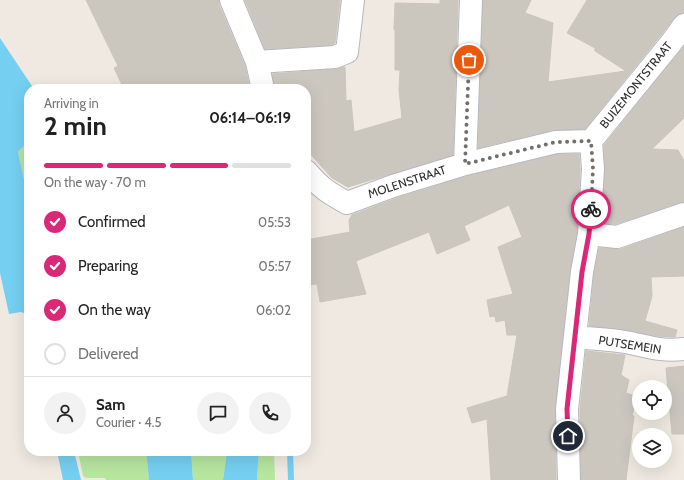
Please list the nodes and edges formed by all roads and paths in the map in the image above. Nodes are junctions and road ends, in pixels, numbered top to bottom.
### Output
1 (231, 0) edge
2 (353, 0) edge
3 (471, 0) edge
4 (684, 25) edge
5 (257, 62) junction
6 (262, 84) edge
7 (591, 141) junction
8 (465, 164) junction
9 (311, 177) edge
10 (684, 214) edge
11 (589, 234) junction
12 (575, 337) junction
13 (684, 349) edge
14 (569, 480) edge

1 - 5 street
2 - 5 street
3 - 8 street
4 - 7 street, BUIZEMONTSTRAAT
5 - 6 street
7 - 8 street, MOLENSTRAAT
7 - 11 street
8 - 9 street, MOLENSTRAAT
10 - 11 street
11 - 12 street
12 - 13 street, PUTSEMEIN
12 - 14 street

